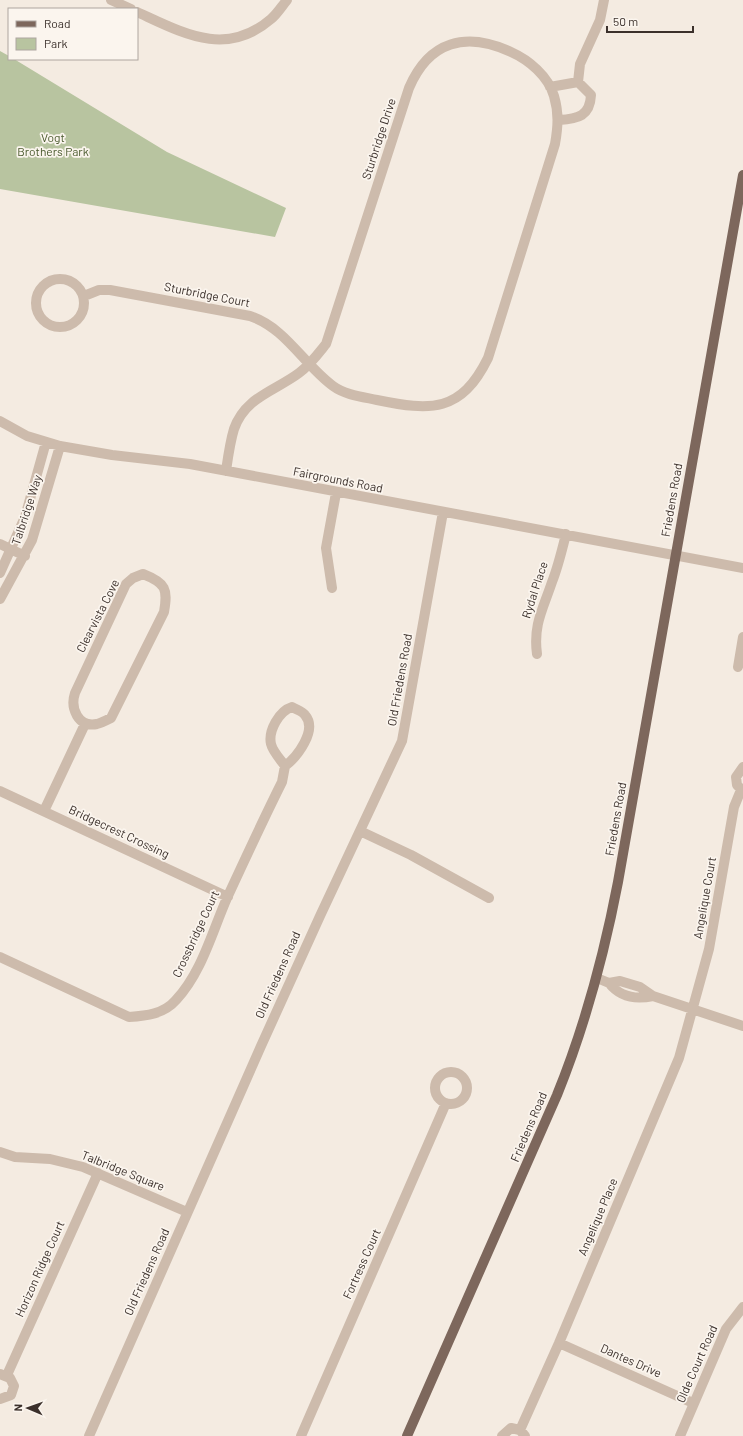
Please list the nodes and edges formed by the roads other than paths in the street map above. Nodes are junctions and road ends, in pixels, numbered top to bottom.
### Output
1 (111, 0) edge
2 (287, 0) edge
3 (604, 0) edge
4 (129, 8) edge
5 (138, 12) edge
6 (578, 82) junction
7 (550, 87) junction
8 (559, 120) junction
9 (743, 174) edge
10 (84, 296) junction
11 (310, 364) junction
12 (0, 421) edge
13 (46, 442) junction
14 (60, 446) junction
15 (226, 471) junction
16 (336, 493) junction
17 (443, 512) junction
18 (566, 534) junction
19 (0, 544) edge
20 (12, 549) junction
21 (676, 555) junction
22 (25, 556) junction
23 (743, 568) edge
24 (0, 573) edge
25 (332, 588) dead end
26 (0, 599) edge
27 (743, 639) edge
28 (537, 654) dead end
29 (738, 667) dead end
30 (85, 724) junction
31 (285, 766) junction
32 (743, 768) edge
33 (742, 790) edge
34 (0, 791) edge
35 (44, 811) junction
36 (360, 831) junction
37 (228, 897) junction
38 (490, 898) dead end
39 (0, 958) edge
40 (597, 978) junction
41 (693, 1011) junction
42 (743, 1026) edge
43 (446, 1103) dead end
44 (0, 1152) edge
45 (98, 1173) junction
46 (187, 1212) junction
47 (743, 1307) edge
48 (559, 1343) junction
49 (3, 1374) edge
50 (0, 1399) edge
51 (693, 1403) junction
52 (523, 1433) edge
53 (89, 1436) edge
54 (301, 1436) edge
55 (407, 1436) edge
56 (502, 1436) edge
57 (680, 1436) edge

1 - 4 street
2 - 5 street
3 - 6 street
6 - 7 street
6 - 8 street
7 - 8 street, Sturbridge Drive
7 - 11 street, Sturbridge Drive
8 - 11 street, Sturbridge Drive
9 - 21 main road, Friedens Road
10 - 10 street
10 - 11 street, Sturbridge Court
11 - 15 street, Sturbridge Drive
12 - 13 street, Fairgrounds Road
13 - 14 street, Fairgrounds Road
13 - 20 street, Talbridge Way
14 - 15 street, Fairgrounds Road
14 - 22 street, Talbridge Way
15 - 16 street, Fairgrounds Road
16 - 17 street, Fairgrounds Road
16 - 25 street
17 - 18 street, Fairgrounds Road
17 - 36 street, Old Friedens Road
18 - 21 street, Fairgrounds Road
18 - 28 street, Rydal Place
19 - 20 street
20 - 22 street
20 - 24 street, Talbridge Way
21 - 23 street, Fairgrounds Road
21 - 40 main road, Friedens Road
22 - 26 street, Talbridge Way
27 - 29 street
30 - 30 street, Clearvista Cove
30 - 35 street
31 - 31 street
31 - 37 street, Crossbridge Court
32 - 33 street, Angelique Court
33 - 41 street, Angelique Court
34 - 35 street, Bridgecrest Crossing
35 - 37 street, Bridgecrest Crossing
36 - 38 street
36 - 46 street, Old Friedens Road
37 - 39 street, Crossbridge Court
40 - 41 street
40 - 55 main road, Friedens Road
41 - 42 street
41 - 48 street, Angelique Place
43 - 54 street, Fortress Court
44 - 45 street, Talbridge Square
45 - 46 street, Talbridge Square
45 - 49 street, Horizon Ridge Court
46 - 53 street, Old Friedens Road
47 - 51 street, Olde Court Road
48 - 51 street, Dantes Drive
48 - 52 street, Angelique Place
49 - 50 street, Horizon Ridge Court
51 - 57 street, Olde Court Road
52 - 56 street, Angelique Place

